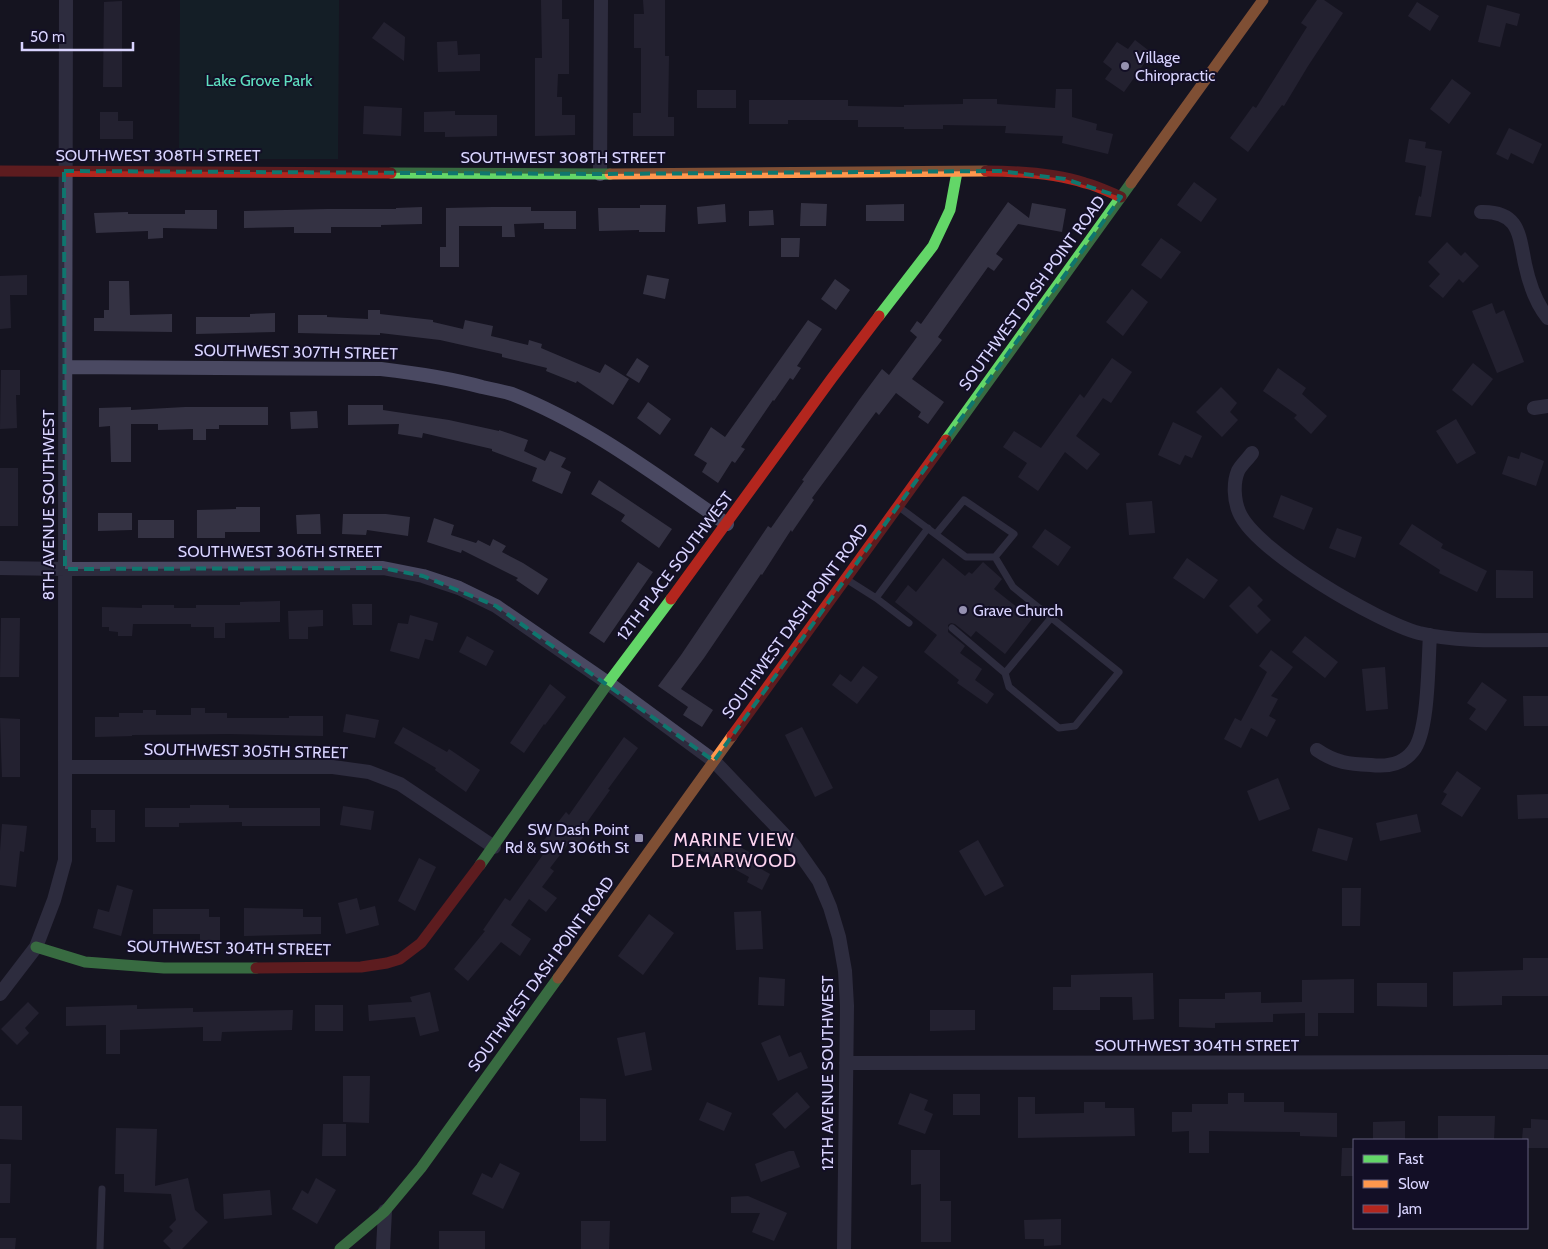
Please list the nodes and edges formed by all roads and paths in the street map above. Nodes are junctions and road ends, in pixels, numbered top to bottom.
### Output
1 (66, 0) edge
2 (601, 0) edge
3 (1263, 0) edge
4 (0, 171) edge
5 (64, 171) junction
6 (957, 172) junction
7 (600, 174) junction
8 (1121, 197) junction
9 (1481, 212) dead end
10 (1548, 318) edge
11 (66, 367) junction
12 (1252, 453) dead end
13 (898, 506) junction
14 (727, 524) junction
15 (928, 528) junction
16 (936, 534) junction
17 (996, 557) junction
18 (0, 568) edge
19 (65, 569) junction
20 (846, 579) junction
21 (876, 598) junction
22 (1051, 618) junction
23 (909, 623) dead end
24 (952, 628) dead end
25 (1430, 635) junction
26 (1548, 640) edge
27 (1005, 673) junction
28 (608, 683) junction
29 (1317, 750) dead end
30 (714, 761) junction
31 (66, 767) junction
32 (494, 847) junction
33 (36, 947) junction
34 (393, 963) joint
35 (0, 994) edge
36 (1548, 1062) edge
37 (846, 1063) junction
38 (102, 1189) dead end
39 (385, 1211) junction
40 (100, 1249) edge
41 (340, 1249) edge
42 (383, 1249) edge
43 (844, 1249) edge

1 - 5 street, 8TH AVENUE SOUTHWEST
2 - 7 street
3 - 8 street, SOUTHWEST DASH POINT ROAD
4 - 5 street, SOUTHWEST 308TH STREET
5 - 7 street, SOUTHWEST 308TH STREET
5 - 11 street, 8TH AVENUE SOUTHWEST
6 - 7 street, SOUTHWEST 308TH STREET
6 - 8 street, SOUTHWEST 308TH STREET
6 - 14 street, 12TH PLACE SOUTHWEST
8 - 13 street, SOUTHWEST DASH POINT ROAD
9 - 10 street
11 - 14 street, SOUTHWEST 307TH STREET
11 - 19 street, 8TH AVENUE SOUTHWEST
12 - 25 street
13 - 15 lane
13 - 20 street, SOUTHWEST DASH POINT ROAD
14 - 28 street, 12TH PLACE SOUTHWEST
15 - 16 lane
15 - 21 lane
16 - 17 lane
16 - 17 lane
17 - 22 lane
18 - 19 street, SOUTHWEST 306TH STREET
19 - 28 street, SOUTHWEST 306TH STREET
19 - 31 street, 8TH AVENUE SOUTHWEST
20 - 21 lane
20 - 30 street, SOUTHWEST DASH POINT ROAD
21 - 23 lane
22 - 27 lane
22 - 27 lane
24 - 27 lane
25 - 26 street
25 - 29 street
28 - 30 street, SOUTHWEST 306TH STREET
28 - 32 street, 12TH PLACE SOUTHWEST
30 - 37 street, 12TH AVENUE SOUTHWEST
30 - 39 street, SOUTHWEST DASH POINT ROAD
31 - 32 street, SOUTHWEST 305TH STREET
31 - 33 street, 8TH AVENUE SOUTHWEST
32 - 34 street, 12TH PLACE SOUTHWEST
33 - 34 street, SOUTHWEST 304TH STREET
33 - 35 street, 8TH AVENUE SOUTHWEST
36 - 37 street, SOUTHWEST 304TH STREET
37 - 43 street, 12TH AVENUE SOUTHWEST
38 - 40 lane
39 - 41 street, SOUTHWEST DASH POINT ROAD
39 - 42 street

